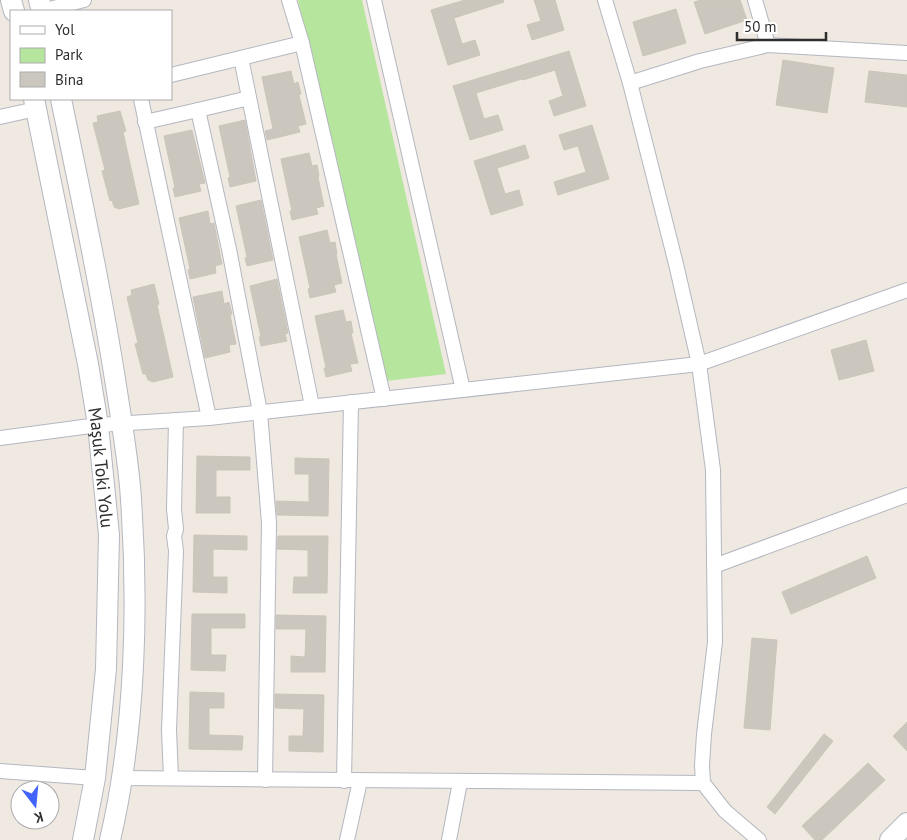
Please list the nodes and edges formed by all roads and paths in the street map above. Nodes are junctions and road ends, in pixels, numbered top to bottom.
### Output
1 (84, 0) edge
2 (289, 0) edge
3 (374, 0) edge
4 (605, 0) edge
5 (755, 0) edge
6 (46, 10) edge
7 (302, 43) junction
8 (768, 45) junction
9 (907, 53) edge
10 (241, 58) junction
11 (172, 75) edge
12 (630, 83) junction
13 (249, 98) junction
14 (62, 100) edge
15 (141, 100) edge
16 (35, 104) edge
17 (198, 110) junction
18 (0, 117) edge
19 (146, 122) junction
20 (907, 290) edge
21 (698, 364) junction
22 (463, 390) junction
23 (384, 399) junction
24 (351, 402) junction
25 (312, 406) junction
26 (260, 412) junction
27 (209, 418) junction
28 (176, 420) junction
29 (122, 424) junction
30 (98, 425) junction
31 (0, 438) edge
32 (907, 495) edge
33 (714, 566) junction
34 (0, 772) edge
35 (95, 778) junction
36 (122, 778) junction
37 (171, 778) junction
38 (265, 780) junction
39 (344, 780) junction
40 (360, 781) junction
41 (460, 782) junction
42 (703, 783) junction
43 (907, 823) edge
44 (83, 840) edge
45 (110, 840) edge
46 (347, 840) edge
47 (449, 840) edge
48 (759, 840) edge
49 (890, 840) edge

1 - 6 street
2 - 7 street
3 - 22 street
4 - 12 street
5 - 8 street
7 - 10 street
7 - 23 street
8 - 9 street
8 - 12 street
10 - 11 street
10 - 13 street
12 - 21 street
13 - 17 street
13 - 25 street
14 - 29 main road
15 - 19 street
16 - 18 street
16 - 30 main road, Maşuk Toki Yolu
17 - 19 street
17 - 26 street
19 - 27 street
20 - 21 street
21 - 22 street
21 - 33 street
22 - 23 street
23 - 24 street
24 - 25 street
24 - 39 street
25 - 26 street
26 - 27 street
26 - 38 street
27 - 28 street
28 - 29 street
28 - 37 street
29 - 30 street
29 - 36 main road
30 - 31 street
30 - 35 main road, Maşuk Toki Yolu
32 - 33 street
33 - 42 street
34 - 35 street
35 - 44 main road, Maşuk Toki Yolu
36 - 37 street
36 - 45 main road
37 - 38 street
38 - 39 street
39 - 40 street
40 - 41 street
40 - 46 street
41 - 42 street
41 - 47 street
42 - 48 street
43 - 49 main road

